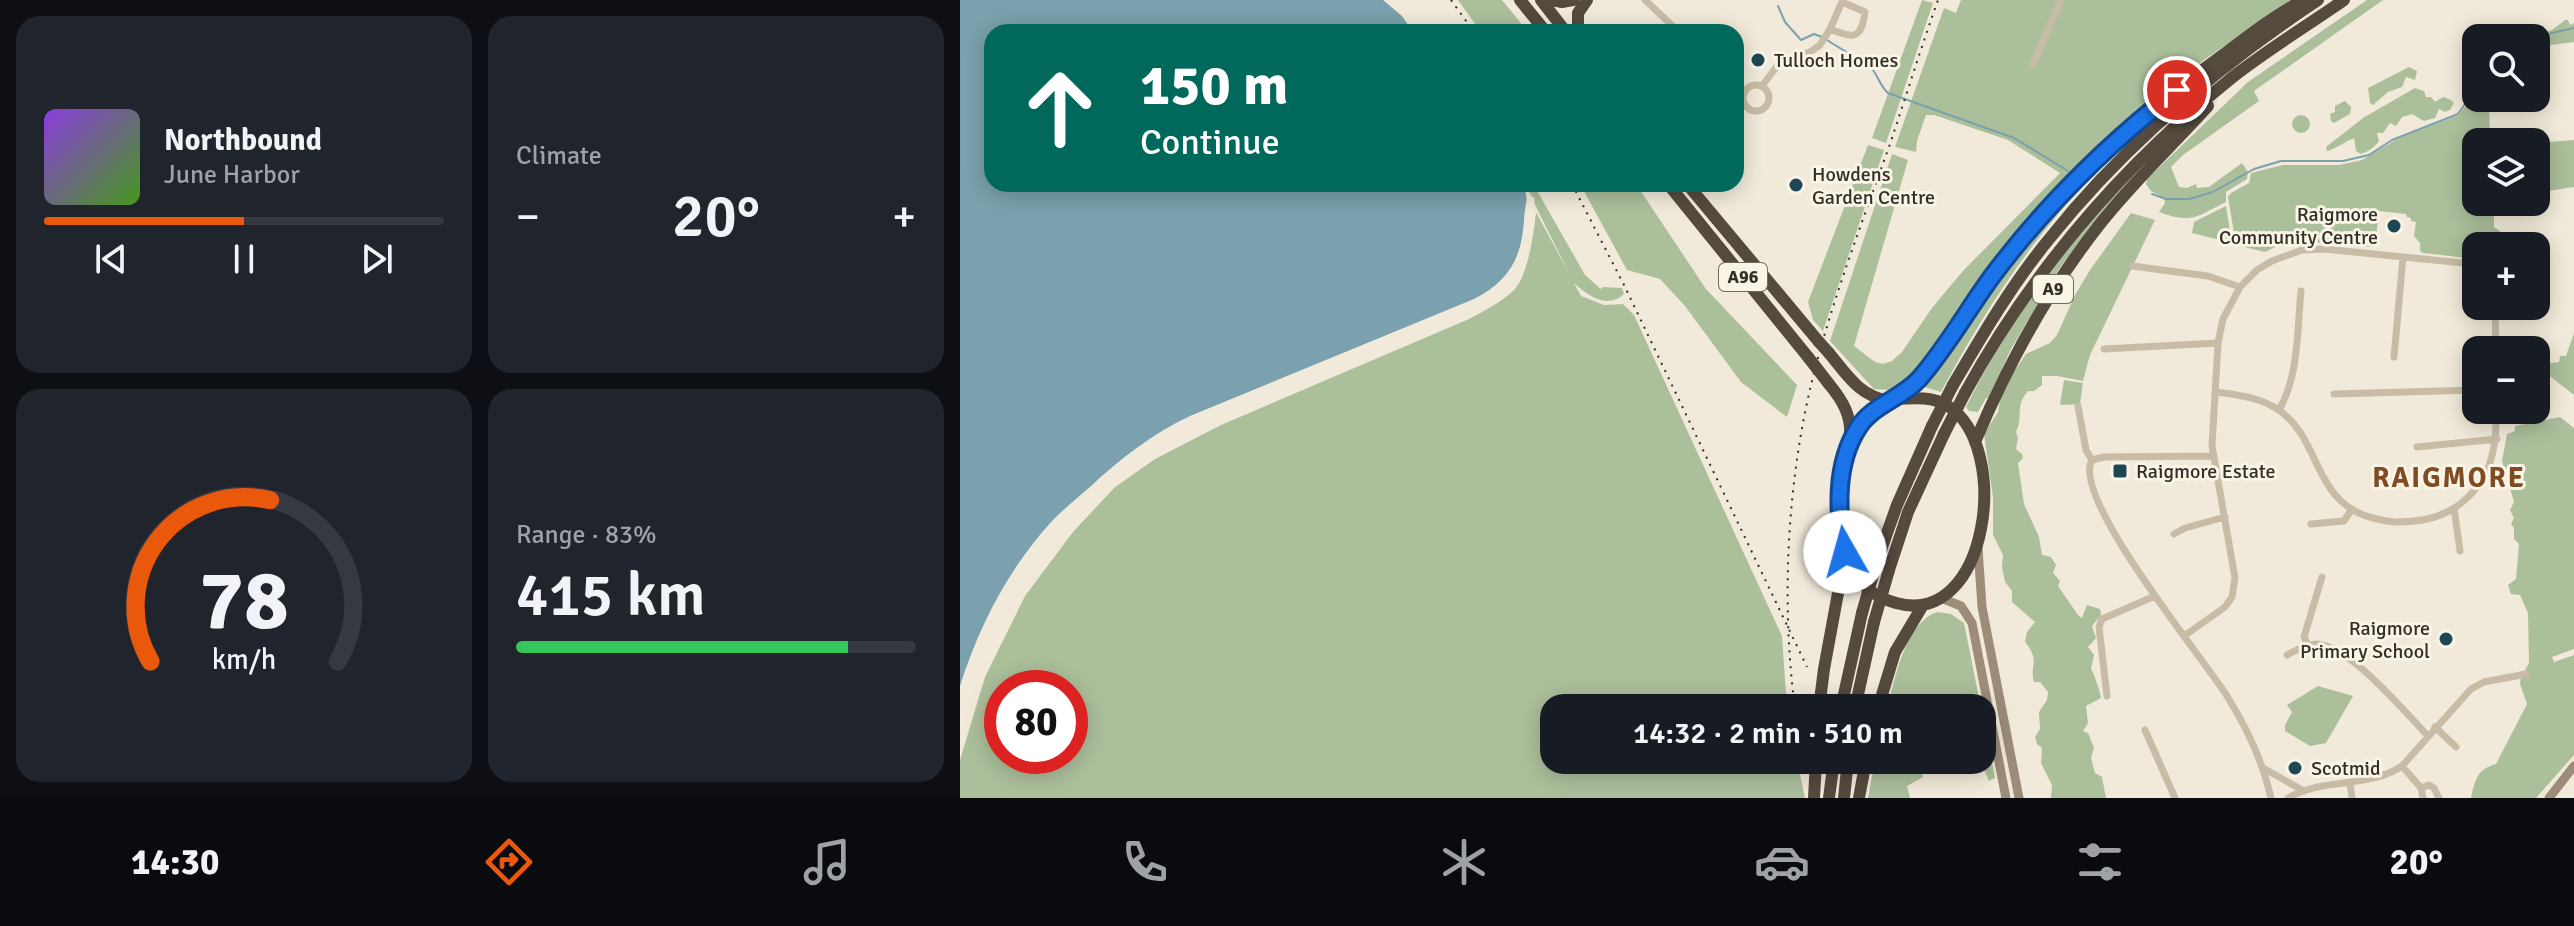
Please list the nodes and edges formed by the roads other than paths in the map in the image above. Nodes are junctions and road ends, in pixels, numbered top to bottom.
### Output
1 (1520, 0) edge
2 (1541, 0) edge
3 (1552, 0) edge
4 (1573, 0) edge
5 (1587, 0) edge
6 (1645, 0) edge
7 (2061, 0) edge
8 (2303, 0) edge
9 (2318, 0) edge
10 (2344, 0) edge
11 (1540, 24) edge
12 (1560, 24) edge
13 (1578, 24) edge
14 (1670, 24) edge
15 (1827, 36) junction
16 (2033, 64) dead end
17 (2237, 74) junction
18 (1762, 86) junction
19 (1745, 91) joint
20 (1767, 105) junction
21 (1777, 109) dead end
22 (1674, 192) edge
23 (1694, 192) edge
24 (2403, 257) junction
25 (2462, 263) edge
26 (2132, 266) dead end
27 (2240, 287) junction
28 (2301, 291) dead end
29 (2218, 343) junction
30 (2104, 349) dead end
31 (2394, 357) dead end
32 (2462, 390) edge
33 (2216, 392) junction
34 (2334, 394) dead end
35 (1893, 400) junction
36 (2078, 406) dead end
37 (2279, 410) junction
38 (2496, 424) edge
39 (2497, 439) junction
40 (1975, 442) junction
41 (1850, 446) junction
42 (2417, 447) dead end
43 (2213, 456) junction
44 (2092, 460) junction
45 (2454, 508) junction
46 (2352, 509) junction
47 (2225, 517) junction
48 (2311, 524) dead end
49 (2174, 534) dead end
50 (1978, 541) junction
51 (2460, 551) dead end
52 (1845, 552) junction
53 (2322, 577) dead end
54 (2155, 596) junction
55 (1941, 598) junction
56 (1923, 605) junction
57 (2184, 636) junction
58 (2308, 645) junction
59 (2287, 655) dead end
60 (2526, 674) dead end
61 (1821, 694) edge
62 (1844, 694) edge
63 (1858, 694) edge
64 (1882, 694) edge
65 (2107, 696) dead end
66 (2435, 727) junction
67 (2145, 730) dead end
68 (2428, 736) junction
69 (2456, 747) dead end
70 (2402, 766) junction
71 (2574, 766) edge
72 (2263, 768) junction
73 (1815, 774) edge
74 (1832, 774) edge
75 (1847, 774) edge
76 (1863, 774) edge
77 (2350, 783) junction
78 (2421, 788) junction
79 (2304, 791) junction
80 (1814, 798) edge
81 (1829, 798) edge
82 (1844, 798) edge
83 (1859, 798) edge
84 (2006, 798) edge
85 (2019, 798) edge
86 (2175, 798) edge
87 (2271, 798) edge
88 (2288, 798) edge
89 (2352, 798) edge
90 (2423, 798) edge
91 (2439, 798) edge
92 (2549, 798) edge

1 - 11 highway
2 - 12 highway
3 - 4 highway
5 - 13 highway
6 - 14 street
7 - 16 street
8 - 35 highway
9 - 62 highway, A9, bridge
10 - 17 highway, A9
15 - 15 street
15 - 18 street
17 - 40 highway, A9
17 - 63 highway, A9, bridge
18 - 19 street
18 - 20 street
19 - 20 street
20 - 21 street
22 - 41 highway, A96, bridge
23 - 35 highway, A96, bridge
24 - 25 street
24 - 27 street
24 - 31 street
26 - 27 street
27 - 29 street
28 - 37 street
29 - 30 street
29 - 33 street
32 - 34 street
33 - 37 street
33 - 43 street
35 - 40 highway, A96
35 - 41 highway, A96
36 - 44 street
37 - 46 street
38 - 39 street
39 - 42 street
39 - 45 street
40 - 50 highway, A96
41 - 52 highway, A96
43 - 44 street
43 - 47 street
44 - 54 street
45 - 46 street
45 - 51 street
46 - 48 street
47 - 49 street
47 - 57 street
50 - 55 highway, A96
50 - 85 main road
52 - 56 highway, A96
52 - 61 highway
53 - 58 street
54 - 57 street
54 - 65 street
55 - 56 highway, A96
55 - 84 main road
56 - 64 highway
57 - 72 street
58 - 59 street
58 - 68 street
60 - 66 street
66 - 68 street
66 - 69 street
67 - 86 street
68 - 70 street
70 - 77 street
70 - 78 street
71 - 92 main road
72 - 79 street
72 - 87 street
73 - 80 highway
74 - 81 highway
75 - 82 highway
76 - 83 highway
77 - 79 street
77 - 89 street
78 - 90 street
78 - 91 street
79 - 88 street

